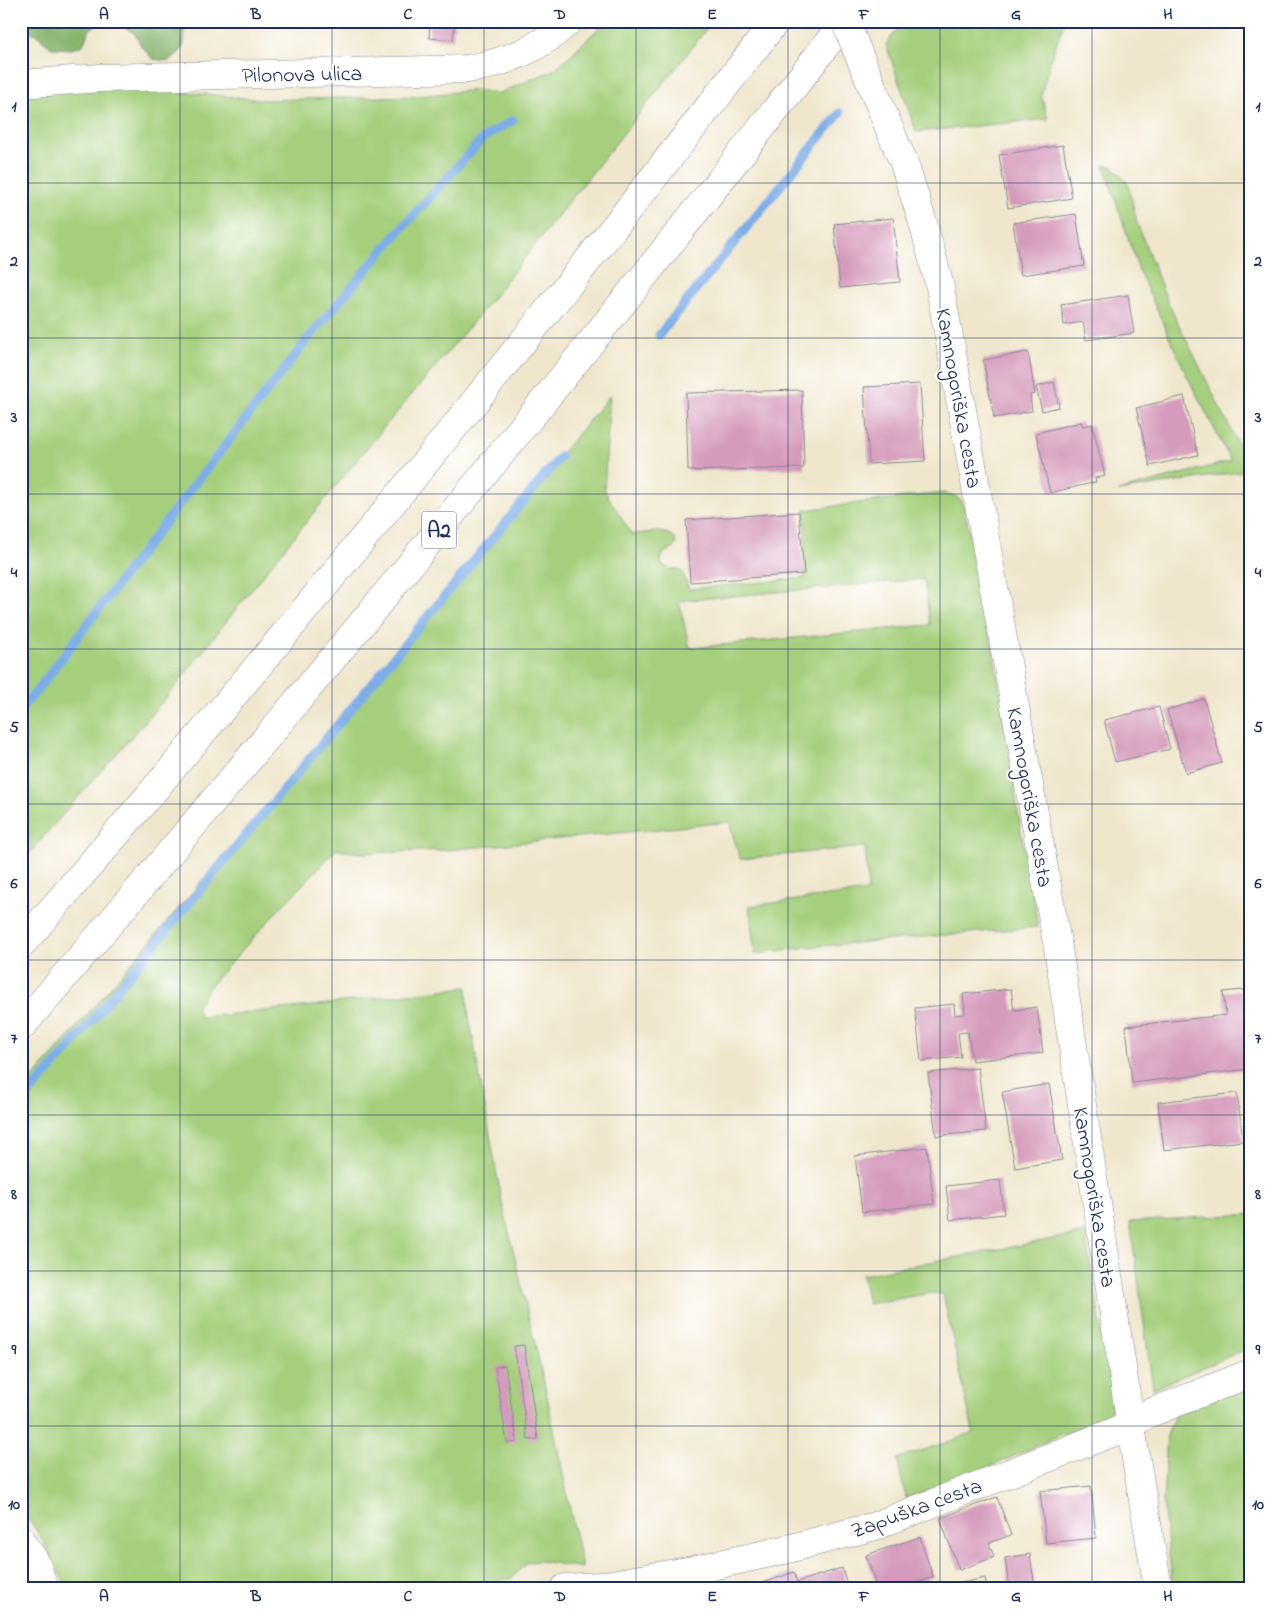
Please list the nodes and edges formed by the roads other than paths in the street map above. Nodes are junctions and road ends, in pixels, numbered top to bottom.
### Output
1 (569, 21) edge
2 (776, 21) edge
3 (845, 21) edge
4 (21, 84) edge
5 (21, 944) edge
6 (21, 1028) edge
7 (1251, 1372) edge
8 (1131, 1423) junction
9 (21, 1540) edge
10 (44, 1588) edge
11 (565, 1588) edge
12 (1158, 1588) edge

1 - 4 main road, Pilonova ulica
2 - 5 main road, A2
3 - 6 main road, A2
3 - 8 main road, Kamnogoriška cesta, bridge
7 - 8 main road, Zapuška cesta
8 - 11 main road, Zapuška cesta
8 - 12 main road, Kamnogoriška cesta
9 - 10 main road

